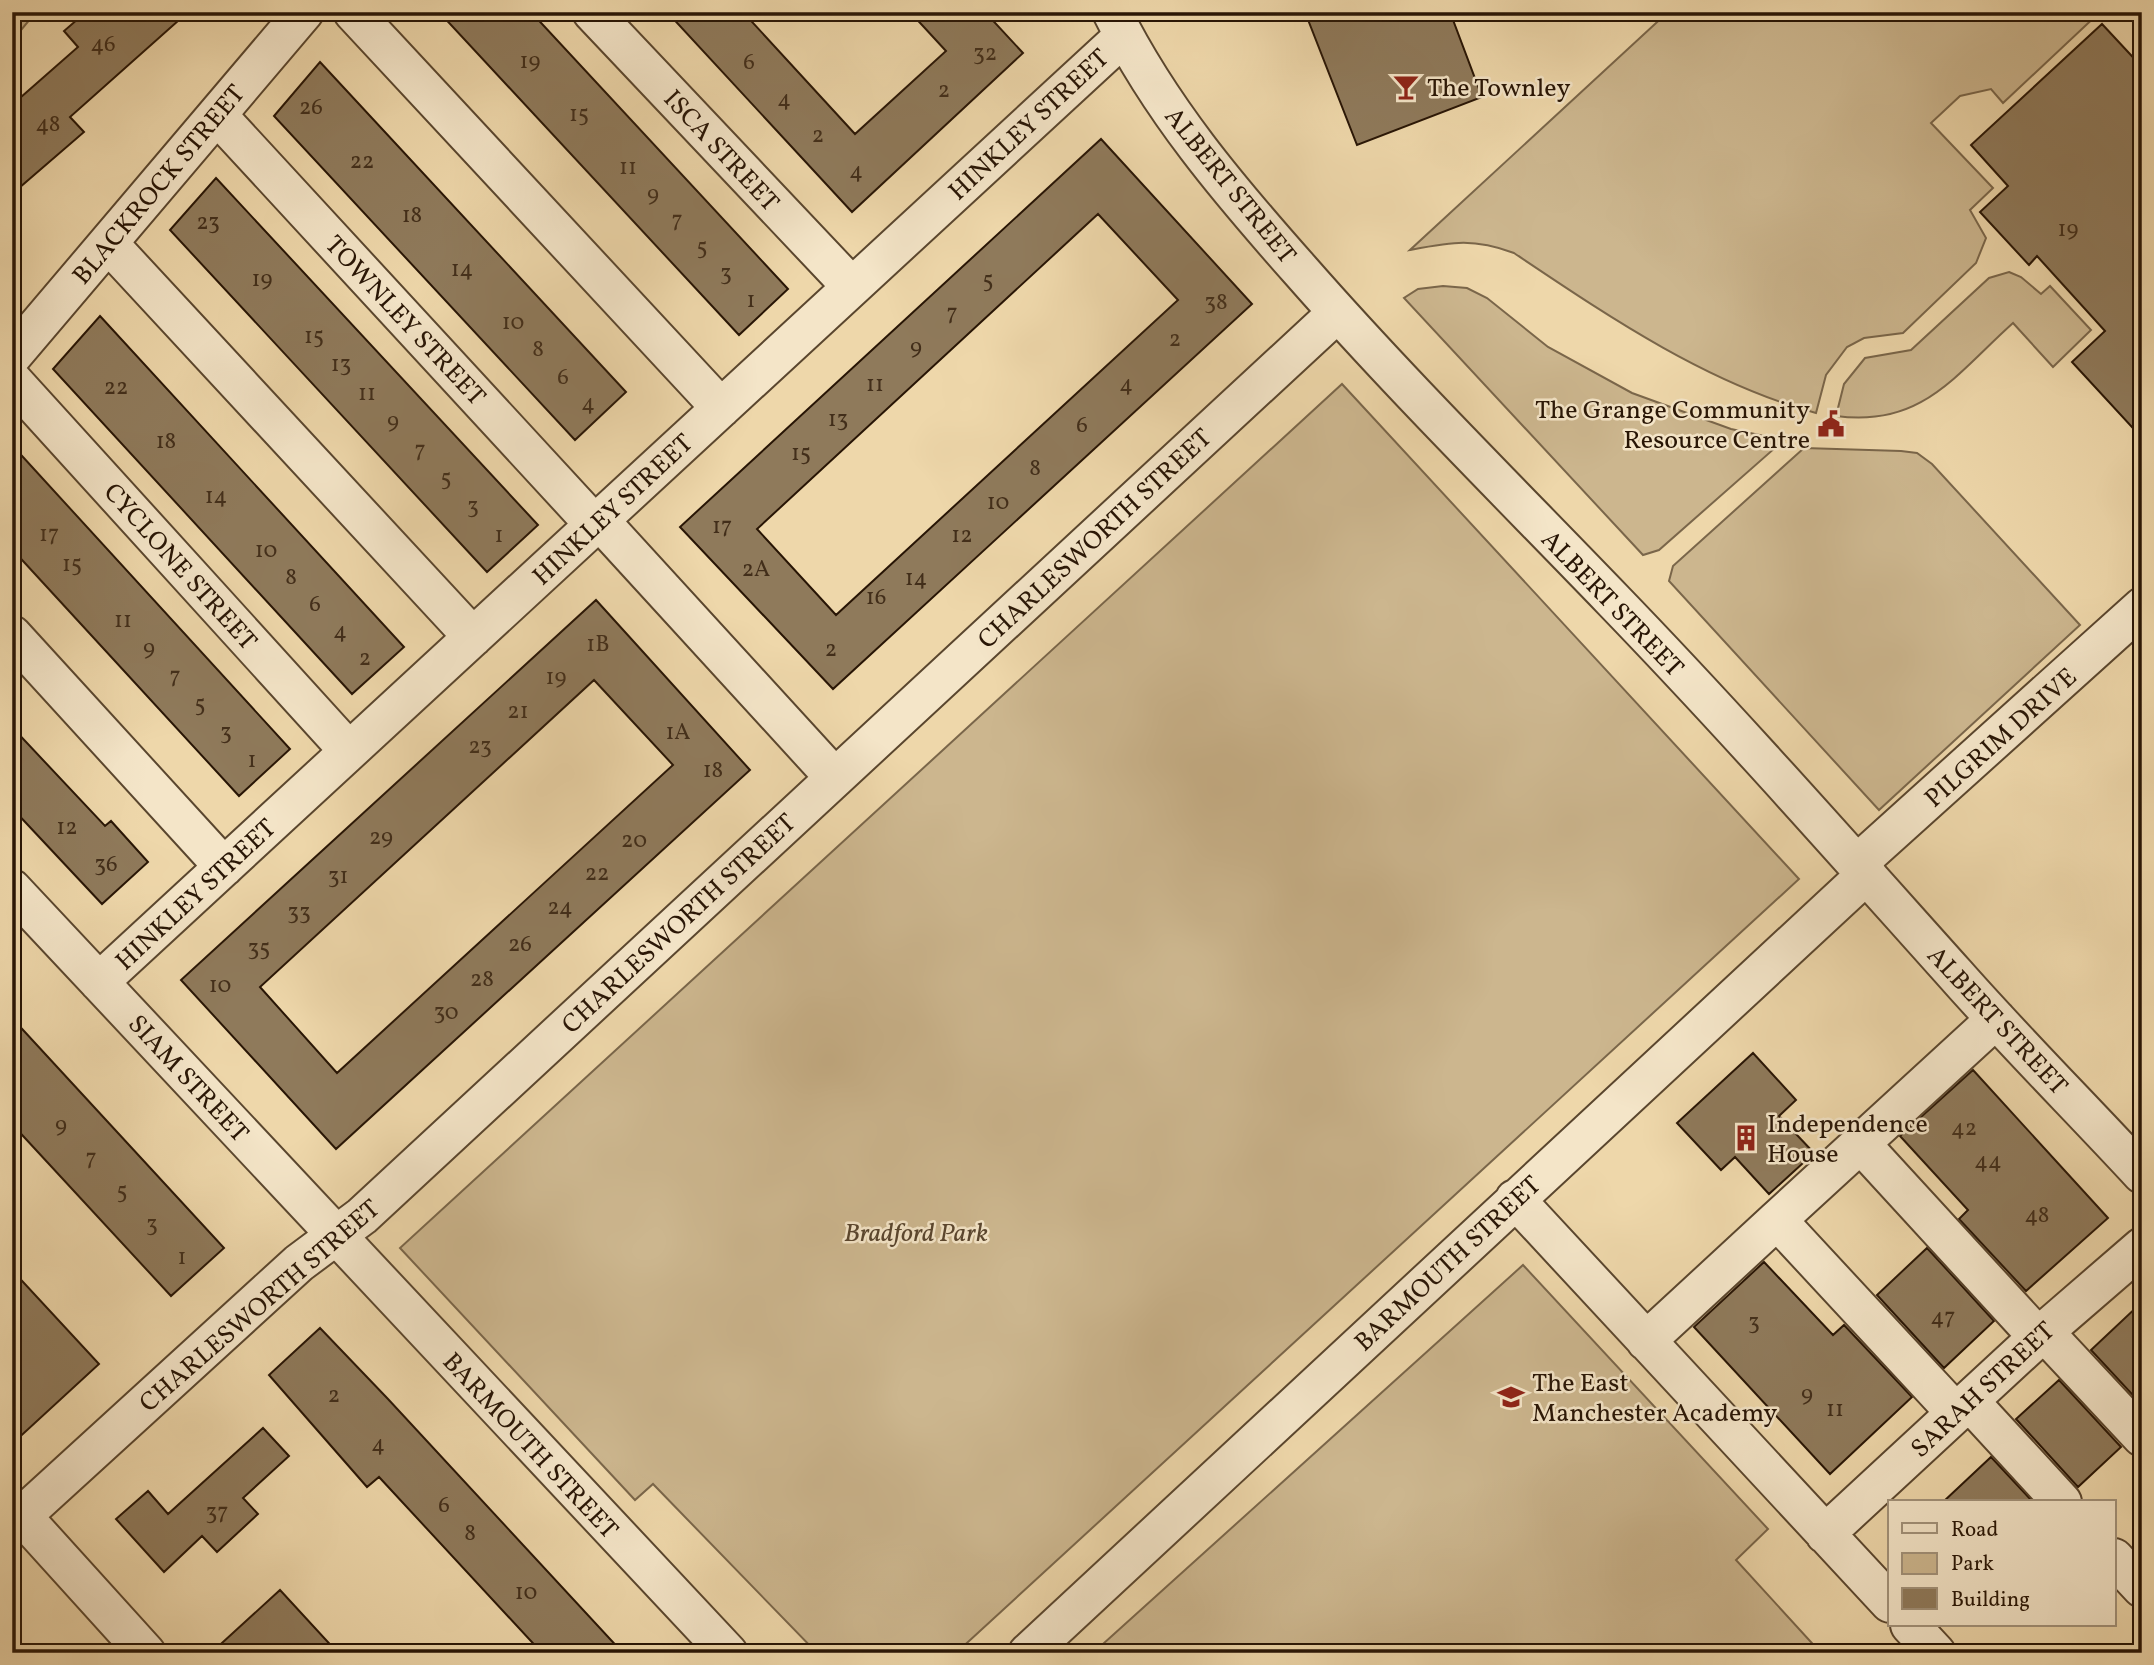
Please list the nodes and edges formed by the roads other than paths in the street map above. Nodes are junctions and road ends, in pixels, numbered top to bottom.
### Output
1 (304, 12) edge
2 (353, 12) edge
3 (592, 12) edge
4 (1118, 24) edge
5 (217, 115) junction
6 (108, 243) junction
7 (852, 287) junction
8 (1337, 313) junction
9 (12, 356) edge
10 (12, 380) edge
11 (722, 408) junction
12 (597, 523) junction
13 (2142, 607) edge
14 (12, 635) edge
15 (473, 637) junction
16 (349, 751) junction
17 (835, 779) junction
18 (224, 867) junction
19 (1862, 869) junction
20 (12, 889) edge
21 (99, 982) junction
22 (1996, 1018) junction
23 (1860, 1143) junction
24 (2142, 1174) edge
25 (1515, 1199) junction
26 (1777, 1220) junction
27 (336, 1236) junction
28 (2142, 1247) edge
29 (2041, 1334) junction
30 (1646, 1341) junction
31 (1962, 1407) junction
32 (2142, 1437) edge
33 (2060, 1500) edge
34 (17, 1520) edge
35 (1825, 1534) junction
36 (2116, 1560) edge
37 (2142, 1588) edge
38 (1888, 1601) edge
39 (1911, 1626) edge
40 (146, 1653) edge
41 (728, 1653) edge
42 (1028, 1653) edge
43 (1936, 1653) edge

1 - 5 street, BLACKROCK STREET
2 - 11 street
3 - 7 street, ISCA STREET
4 - 7 street, HINKLEY STREET
4 - 8 street, ALBERT STREET
5 - 6 street, BLACKROCK STREET
5 - 12 street, TOWNLEY STREET
6 - 9 street, BLACKROCK STREET
6 - 15 street
7 - 11 street, HINKLEY STREET
8 - 17 street, CHARLESWORTH STREET
8 - 19 street, ALBERT STREET
10 - 16 street, CYCLONE STREET
11 - 12 street, HINKLEY STREET
12 - 15 street, HINKLEY STREET
12 - 17 street, TOWNLEY STREET
13 - 19 street, PILGRIM DRIVE
14 - 18 street
15 - 16 street, HINKLEY STREET
16 - 18 street, HINKLEY STREET
17 - 27 street, CHARLESWORTH STREET
18 - 21 street, HINKLEY STREET
19 - 22 street, ALBERT STREET
19 - 25 street, BARMOUTH STREET
20 - 21 street, SIAM STREET
21 - 27 street, SIAM STREET
22 - 23 street
22 - 24 street, ALBERT STREET
23 - 26 street
23 - 29 street
25 - 30 street
25 - 42 street, BARMOUTH STREET
26 - 30 street
26 - 31 street
27 - 34 street, CHARLESWORTH STREET
27 - 41 street, BARMOUTH STREET
28 - 29 street, SARAH STREET
29 - 31 street, SARAH STREET
29 - 32 street
30 - 35 street
31 - 33 street
31 - 35 street, SARAH STREET
34 - 40 street
35 - 38 street
36 - 37 street
39 - 43 street

